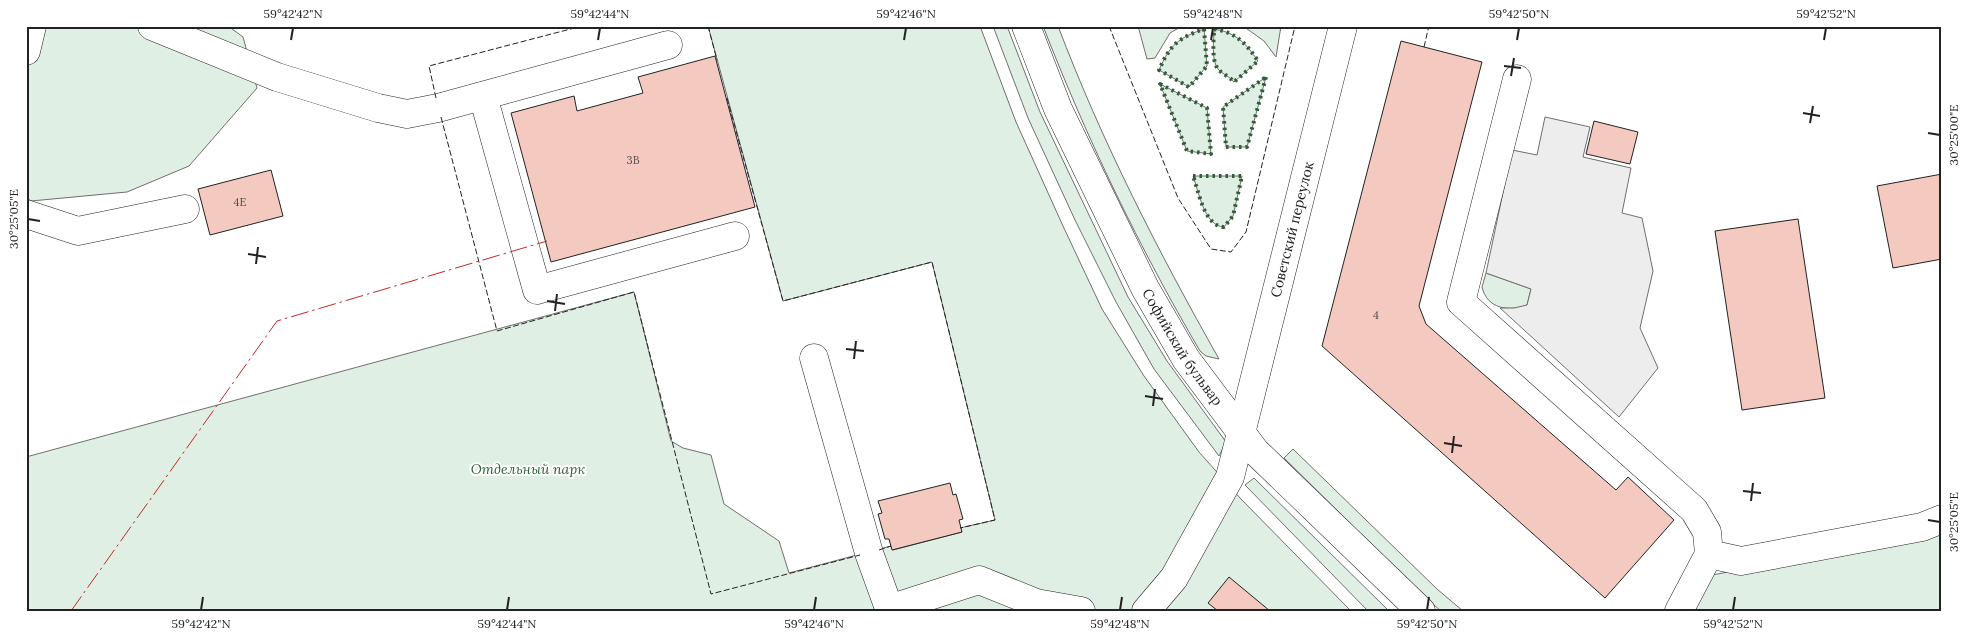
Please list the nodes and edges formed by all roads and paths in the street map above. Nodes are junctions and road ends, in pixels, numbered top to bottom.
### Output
1 (32, 26) edge
2 (152, 26) edge
3 (1026, 26) edge
4 (1344, 26) edge
5 (668, 45) dead end
6 (26, 51) edge
7 (1517, 79) dead end
8 (483, 96) junction
9 (184, 209) dead end
10 (26, 214) edge
11 (735, 236) dead end
12 (814, 358) dead end
13 (1242, 434) junction
14 (1942, 519) edge
15 (1709, 554) junction
16 (889, 610) edge
17 (1080, 611) edge
18 (1146, 611) edge
19 (1421, 611) edge
20 (1679, 611) edge

1 - 6 street
2 - 8 street
3 - 13 street, Софийский бульвар
4 - 13 street, Советский переулок
5 - 8 street
7 - 15 street
8 - 11 street
9 - 10 street
12 - 16 street
13 - 18 street, Советский переулок
13 - 19 street, Софийский бульвар
14 - 15 street
15 - 20 street
16 - 17 street

